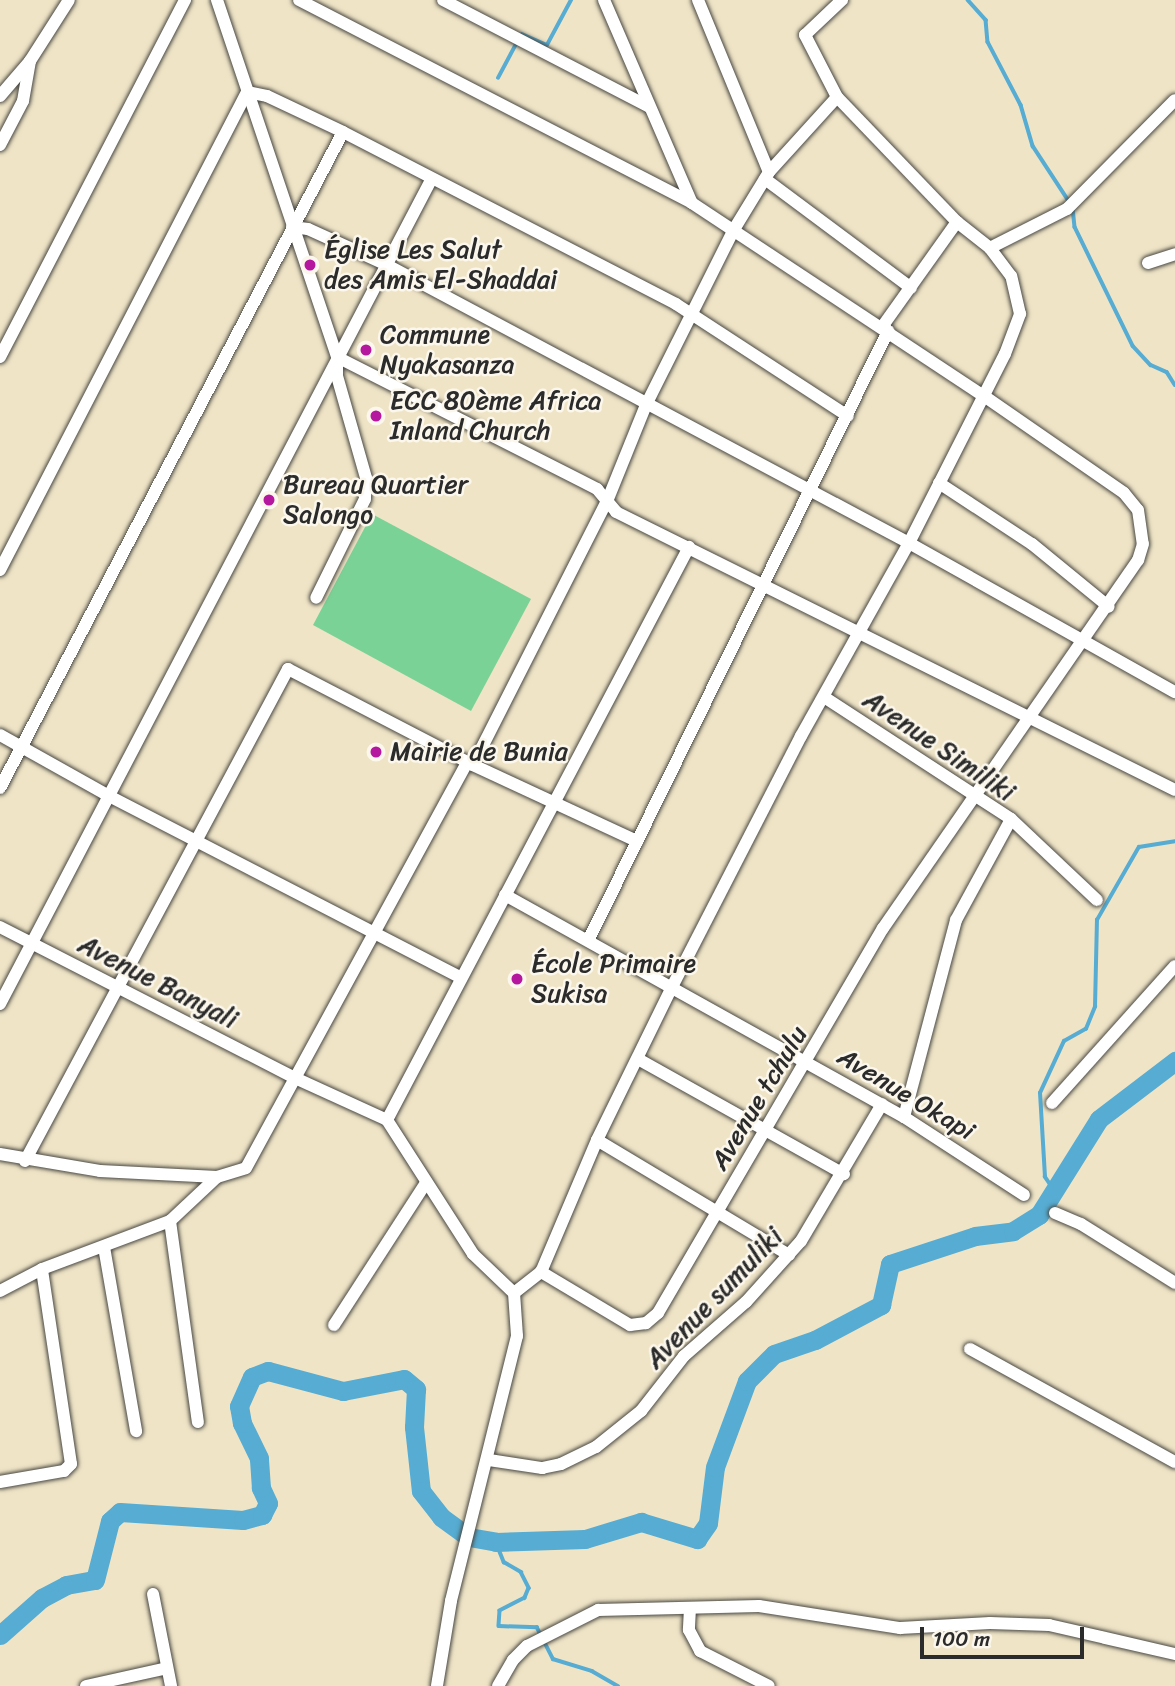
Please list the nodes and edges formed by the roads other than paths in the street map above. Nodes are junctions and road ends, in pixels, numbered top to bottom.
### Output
1 (69, 0) edge
2 (186, 0) edge
3 (217, 0) edge
4 (299, 0) edge
5 (443, 0) edge
6 (604, 0) edge
7 (698, 0) edge
8 (842, 0) edge
9 (30, 61) junction
10 (247, 92) junction
11 (0, 96) edge
12 (837, 97) junction
13 (1175, 100) edge
14 (649, 107) junction
15 (343, 132) junction
16 (0, 145) edge
17 (767, 176) junction
18 (432, 180) junction
19 (692, 203) junction
20 (957, 222) junction
21 (292, 228) junction
22 (733, 231) junction
23 (990, 248) junction
24 (1175, 254) edge
25 (1148, 263) dead end
26 (387, 265) junction
27 (911, 288) junction
28 (690, 316) junction
29 (885, 329) junction
30 (0, 357) edge
31 (337, 357) junction
32 (984, 396) junction
33 (646, 405) junction
34 (848, 416) junction
35 (939, 483) junction
36 (811, 492) junction
37 (608, 499) junction
38 (909, 542) junction
39 (689, 547) junction
40 (0, 570) edge
41 (764, 582) junction
42 (316, 598) dead end
43 (1109, 607) junction
44 (860, 631) junction
45 (1084, 642) junction
46 (1175, 692) edge
47 (824, 696) junction
48 (1032, 718) junction
49 (0, 735) edge
50 (20, 746) junction
51 (470, 764) junction
52 (0, 788) edge
53 (1175, 790) edge
54 (977, 794) junction
55 (108, 796) junction
56 (551, 801) junction
57 (1011, 819) junction
58 (637, 841) junction
59 (197, 842) junction
60 (505, 895) junction
61 (1097, 900) dead end
62 (0, 927) edge
63 (373, 932) junction
64 (589, 939) junction
65 (32, 945) junction
66 (1175, 965) edge
67 (460, 978) junction
68 (119, 988) junction
69 (671, 989) junction
70 (0, 1004) edge
71 (638, 1059) junction
72 (808, 1061) junction
73 (295, 1078) junction
74 (1052, 1103) dead end
75 (881, 1104) junction
76 (904, 1117) junction
77 (387, 1120) junction
78 (767, 1133) junction
79 (597, 1140) junction
80 (0, 1154) edge
81 (25, 1161) junction
82 (844, 1174) junction
83 (217, 1177) junction
84 (426, 1183) junction
85 (1024, 1195) dead end
86 (717, 1212) junction
87 (1055, 1213) dead end
88 (170, 1221) junction
89 (104, 1247) junction
90 (789, 1255) junction
91 (42, 1269) junction
92 (541, 1272) junction
93 (1175, 1283) edge
94 (0, 1291) edge
95 (514, 1293) junction
96 (334, 1325) dead end
97 (970, 1349) dead end
98 (198, 1422) dead end
99 (136, 1432) dead end
100 (489, 1460) junction
101 (1175, 1462) edge
102 (0, 1482) edge
103 (153, 1594) dead end
104 (690, 1608) junction
105 (1175, 1654) edge
106 (167, 1668) junction
107 (86, 1686) edge
108 (171, 1686) edge
109 (436, 1686) edge
110 (498, 1686) edge
111 (769, 1686) edge

1 - 9 street
2 - 30 street
3 - 10 street
4 - 19 street, Avenue tchulu
5 - 14 street
6 - 14 street
7 - 17 street
8 - 12 street
9 - 11 street
9 - 16 street
10 - 15 street
10 - 21 street
10 - 40 street
12 - 17 street
12 - 20 street
13 - 23 street
14 - 19 street
15 - 18 street
15 - 21 street
17 - 22 street
17 - 27 street
18 - 26 street
18 - 28 street
19 - 22 street, Avenue tchulu
20 - 23 street
20 - 27 street
21 - 26 street
21 - 31 street
21 - 50 street
22 - 28 street
22 - 29 street, Avenue tchulu
23 - 32 street
24 - 25 street
26 - 31 street
26 - 33 street
27 - 29 street
28 - 33 street
28 - 34 street
29 - 32 street, Avenue tchulu
29 - 34 street
31 - 37 street
31 - 42 street
31 - 55 street
32 - 35 street
32 - 43 street, Avenue tchulu
33 - 36 street
33 - 37 street
34 - 36 street
35 - 38 street
35 - 43 street
36 - 38 street
36 - 41 street
37 - 39 street
37 - 51 street
38 - 44 street
38 - 45 street
39 - 41 street
39 - 56 street
41 - 44 street
41 - 58 street
43 - 45 street, Avenue tchulu
44 - 47 street
44 - 48 street
45 - 46 street
45 - 48 street, Avenue tchulu
47 - 54 street, Avenue Similiki
47 - 69 street
48 - 53 street
48 - 54 street, Avenue tchulu
49 - 50 street
50 - 52 street
50 - 55 street
51 - 56 street
51 - 59 street
51 - 63 street
54 - 57 street, Avenue Similiki
54 - 72 street, Avenue tchulu
55 - 59 street
55 - 65 street
56 - 58 street
56 - 60 street
57 - 61 street
57 - 76 street, Avenue Similiki
58 - 64 street
59 - 63 street
59 - 68 street
60 - 64 street, Avenue Okapi
60 - 67 street
62 - 65 street, Avenue Banyali
63 - 67 street
63 - 73 street
64 - 69 street, Avenue Okapi
65 - 68 street, Avenue Banyali
65 - 70 street
66 - 74 street
67 - 77 street
68 - 73 street, Avenue Banyali
68 - 81 street
69 - 71 street
69 - 72 street, Avenue Okapi
71 - 78 street
71 - 79 street
72 - 75 street, Avenue Okapi
72 - 78 street, Avenue tchulu
73 - 77 street, Avenue Banyali
73 - 83 street
75 - 76 street, Avenue Okapi
75 - 82 street, Avenue sumuliki
76 - 85 street, Avenue Okapi
77 - 84 street
78 - 82 street
78 - 86 street, Avenue tchulu
79 - 86 street
79 - 92 street
80 - 81 street
81 - 83 street
82 - 90 street, Avenue sumuliki
83 - 88 street
84 - 95 street
84 - 96 street
86 - 90 street
86 - 92 street, Avenue tchulu
87 - 93 street
88 - 89 street
88 - 98 street
89 - 91 street
89 - 99 street
90 - 100 street, Avenue sumuliki
91 - 94 street
91 - 102 street
92 - 95 street
95 - 100 street
97 - 101 street
100 - 109 street
103 - 106 street
104 - 105 street
104 - 110 street
104 - 111 street
106 - 107 street
106 - 108 street

